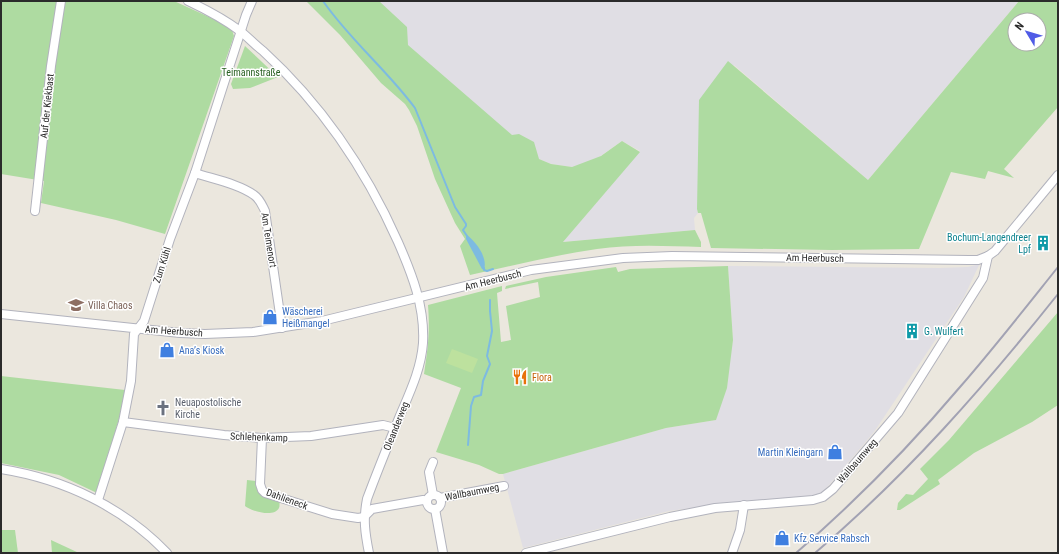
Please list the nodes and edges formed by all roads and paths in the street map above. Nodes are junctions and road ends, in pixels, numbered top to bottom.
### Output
1 (61, 1) edge
2 (188, 1) edge
3 (252, 1) edge
4 (241, 32) junction
5 (194, 173) junction
6 (1058, 175) edge
7 (35, 211) dead end
8 (988, 256) junction
9 (418, 298) junction
10 (1, 314) edge
11 (138, 328) junction
12 (282, 328) junction
13 (123, 422) junction
14 (395, 428) junction
15 (262, 438) junction
16 (433, 462) dead end
17 (1, 469) edge
18 (10, 471) junction
19 (1, 473) edge
20 (504, 486) dead end
21 (433, 498) junction
22 (98, 500) junction
23 (744, 506) junction
24 (435, 509) junction
25 (364, 517) junction
26 (167, 553) edge
27 (368, 553) edge
28 (442, 553) edge
29 (526, 553) edge
30 (732, 553) edge

1 - 7 street, Auf der Kiekbast
2 - 4 street
3 - 4 street, Zum Kühl
4 - 5 street, Zum Kühl
4 - 9 street
5 - 11 street, Zum Kühl
5 - 12 street, Am Teimenort
6 - 8 street
8 - 9 street, Am Heerbusch
8 - 23 street, Wallbaumweg
9 - 12 street, Am Heerbusch
9 - 14 street, Oleanderweg
10 - 11 street, Am Heerbusch
11 - 12 street, Am Heerbusch
11 - 13 street, Zum Kühl
13 - 15 street, Schlehenkamp
13 - 22 street, Zum Kühl
14 - 15 street, Schlehenkamp
14 - 25 street, Oleanderweg
15 - 25 street, Dahlieneck
16 - 21 street, Wallbaumweg
17 - 18 street
18 - 19 street
18 - 22 street
20 - 21 street, Wallbaumweg
21 - 24 street, Wallbaumweg
21 - 24 street, Wallbaumweg
21 - 25 street, Wallbaumweg
22 - 26 street
23 - 29 street, Wallbaumweg
23 - 30 street
24 - 28 street, Wallbaumweg
25 - 27 street, Oleanderweg

